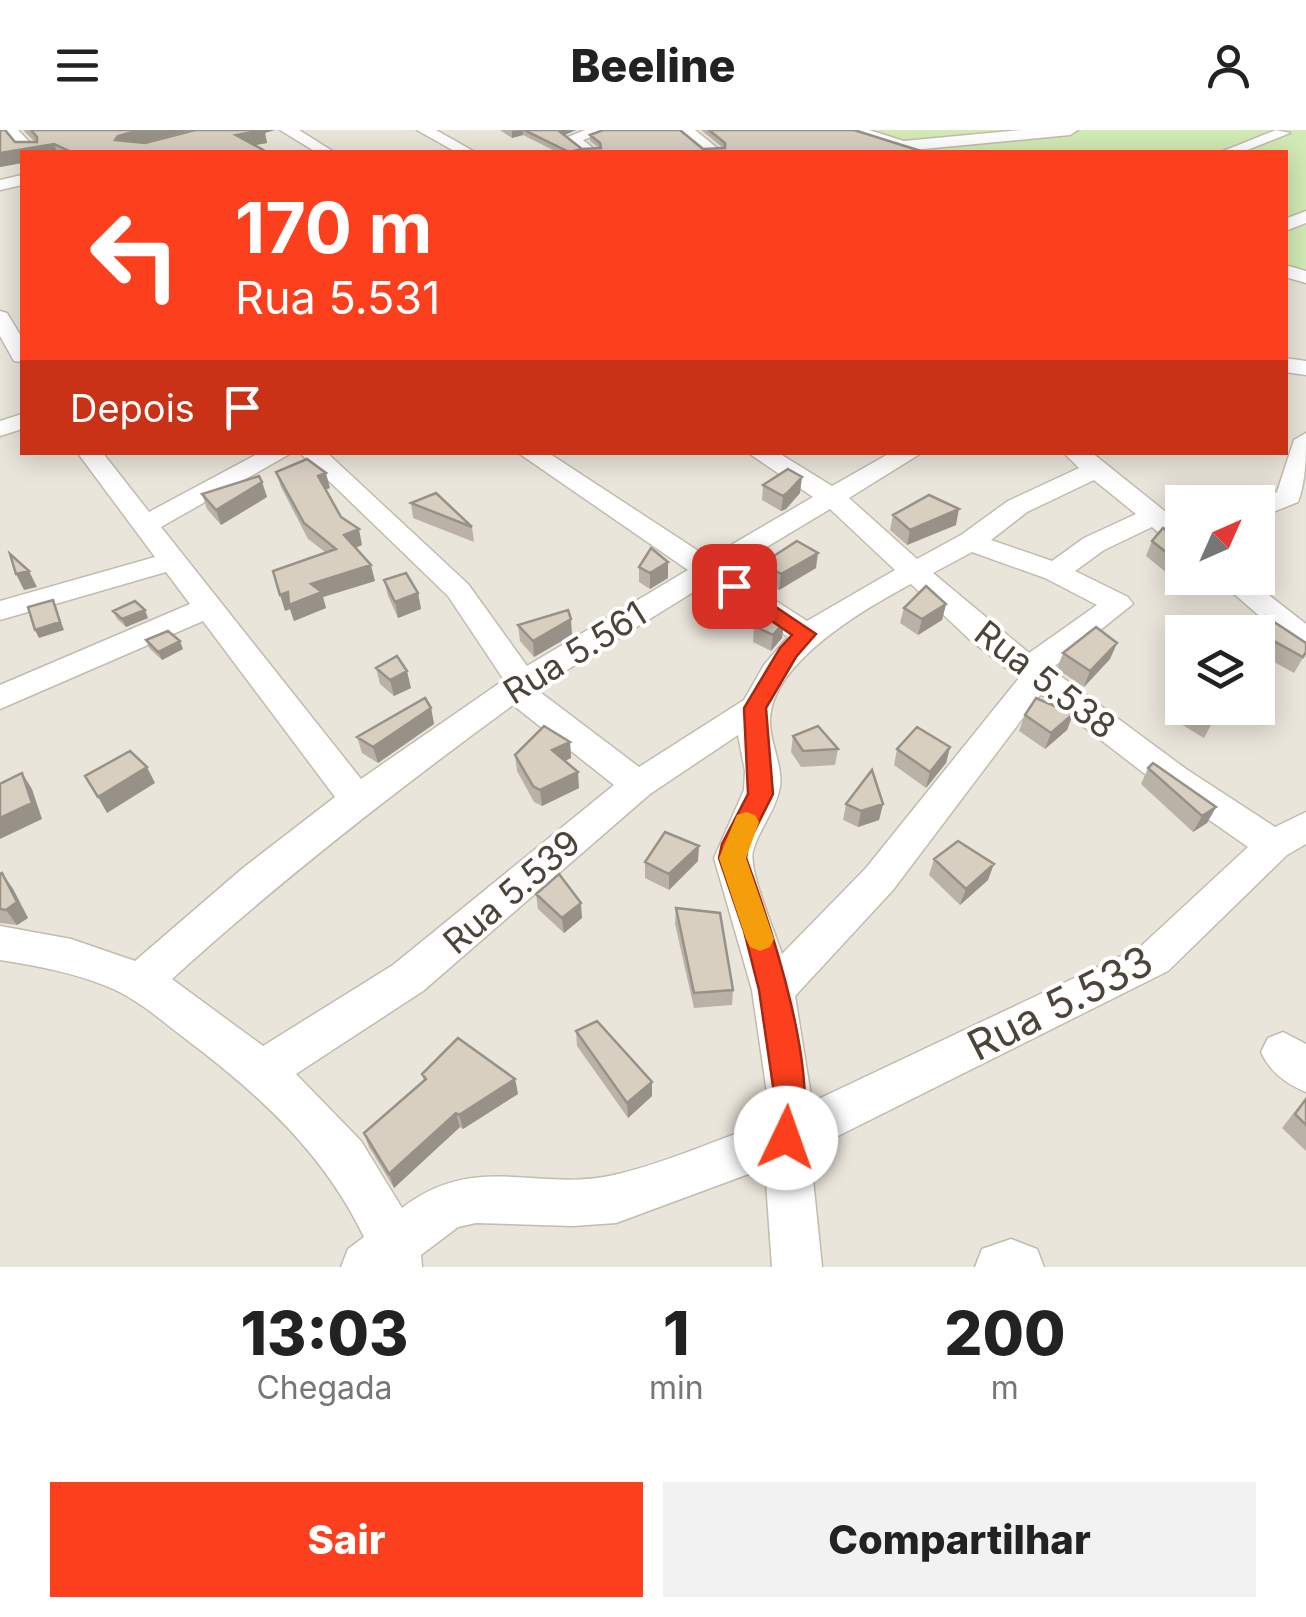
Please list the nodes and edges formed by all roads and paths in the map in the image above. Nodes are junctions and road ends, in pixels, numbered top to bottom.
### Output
1 (10, 130) edge
2 (288, 130) edge
3 (425, 130) edge
4 (686, 130) edge
5 (854, 130) edge
6 (1070, 130) edge
7 (590, 131) edge
8 (1036, 132) edge
9 (1289, 133) edge
10 (898, 145) junction
11 (714, 146) edge
12 (28, 150) edge
13 (323, 150) edge
14 (463, 150) edge
15 (588, 150) edge
16 (869, 150) edge
17 (915, 150) edge
18 (1070, 150) edge
19 (1235, 150) edge
20 (1306, 216) edge
21 (1289, 234) edge
22 (0, 318) edge
23 (20, 353) edge
24 (1306, 440) edge
25 (91, 455) edge
26 (275, 455) edge
27 (314, 455) edge
28 (534, 455) edge
29 (764, 455) edge
30 (906, 455) edge
31 (1079, 455) edge
32 (1097, 470) junction
33 (831, 496) junction
34 (1275, 502) edge
35 (1155, 516) junction
36 (148, 523) junction
37 (1165, 524) edge
38 (970, 542) junction
39 (176, 560) junction
40 (710, 570) junction
41 (915, 570) junction
42 (1055, 572) junction
43 (1251, 595) edge
44 (210, 606) junction
45 (0, 611) edge
46 (806, 634) junction
47 (1306, 640) edge
48 (1034, 672) junction
49 (518, 686) junction
50 (0, 698) edge
51 (755, 708) junction
52 (638, 786) junction
53 (358, 800) junction
54 (1290, 836) edge
55 (0, 943) edge
56 (140, 982) junction
57 (773, 990) junction
58 (264, 1070) junction
59 (786, 1138) junction
60 (386, 1259) edge
61 (797, 1267) edge
62 (1000, 1267) edge
63 (1019, 1267) edge

1 - 12 street
2 - 13 street
3 - 14 street
4 - 11 street
5 - 10 street
6 - 8 street
7 - 15 street
8 - 10 street
8 - 18 street
9 - 19 street
10 - 16 street
10 - 17 street
20 - 21 street
22 - 23 street
24 - 34 street
25 - 36 street
26 - 36 street
27 - 49 street
28 - 40 street
29 - 33 street, Rua 5.538
30 - 33 street, Rua 5.561
31 - 32 street
32 - 35 street
32 - 38 street
33 - 40 street, Rua 5.561
33 - 41 street, Rua 5.538
35 - 37 street
35 - 42 street
36 - 39 street
38 - 41 street
38 - 42 street
39 - 44 street
39 - 45 street
40 - 46 street
40 - 49 street, Rua 5.561
41 - 46 street
41 - 48 street, Rua 5.538
42 - 48 street
43 - 47 street
44 - 50 street
44 - 53 street
46 - 51 street
48 - 54 street, Rua 5.538
48 - 57 street
49 - 52 street
49 - 53 street, Rua 5.561
51 - 52 street, Rua 5.539
51 - 57 street
52 - 58 street, Rua 5.539
53 - 56 street, Rua 5.561
54 - 59 street, Rua 5.533
55 - 56 street
56 - 58 street
57 - 59 street
58 - 60 street
59 - 60 street, Rua 5.533
59 - 61 street
62 - 63 street

